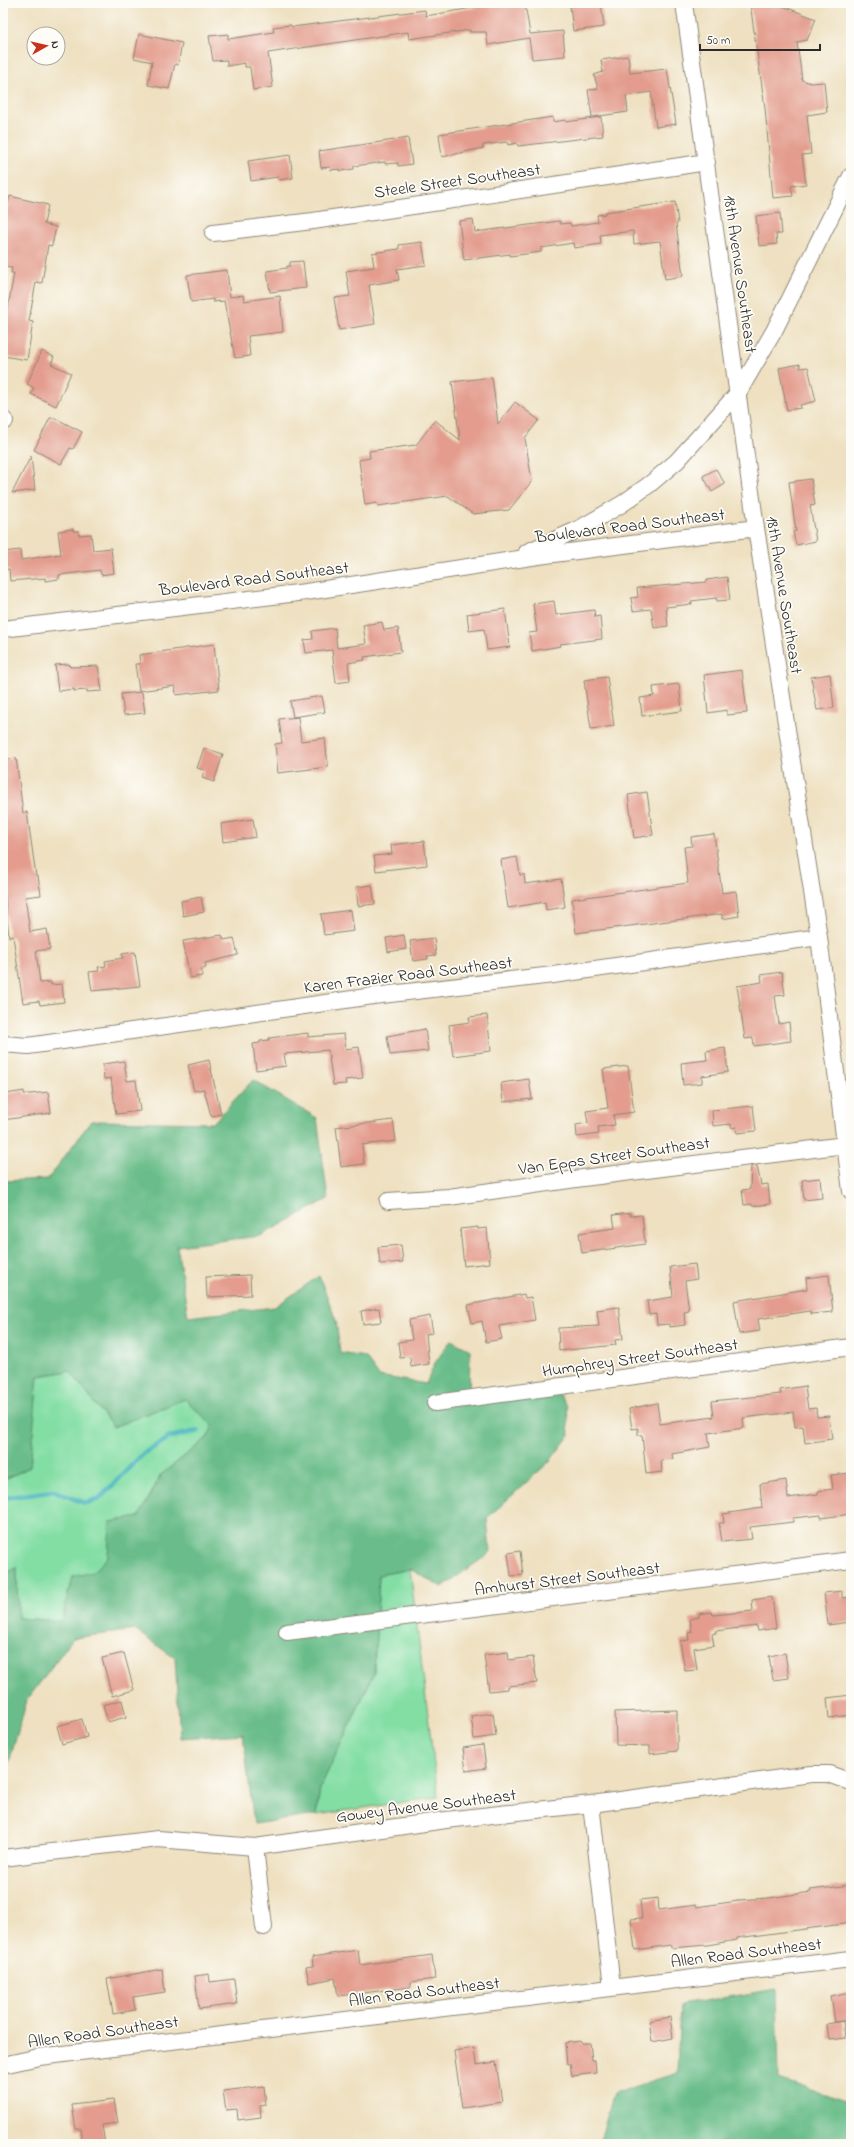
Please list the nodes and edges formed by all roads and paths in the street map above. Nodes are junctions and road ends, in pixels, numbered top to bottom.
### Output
1 (684, 3) edge
2 (707, 162) junction
3 (851, 176) edge
4 (213, 233) dead end
5 (738, 394) junction
6 (756, 528) junction
7 (509, 560) junction
8 (3, 629) edge
9 (819, 938) junction
10 (3, 1044) edge
11 (845, 1098) edge
12 (845, 1145) junction
13 (851, 1192) edge
14 (388, 1201) dead end
15 (851, 1348) edge
16 (435, 1403) dead end
17 (851, 1560) edge
18 (287, 1632) dead end
19 (851, 1782) edge
20 (591, 1804) junction
21 (255, 1847) junction
22 (3, 1858) edge
23 (264, 1927) dead end
24 (851, 1959) edge
25 (612, 1987) junction
26 (3, 2065) edge

1 - 2 street, 18th Avenue Southeast
2 - 4 street, Steele Street Southeast
2 - 5 street, 18th Avenue Southeast
3 - 5 street, Boulevard Road Southeast
5 - 6 street, 18th Avenue Southeast
5 - 7 street, Boulevard Road Southeast
6 - 7 street, Boulevard Road Southeast
6 - 9 street, 18th Avenue Southeast
7 - 8 street, Boulevard Road Southeast
9 - 10 street, Karen Frazier Road Southeast
9 - 11 street, 18th Avenue Southeast
11 - 12 street, 18th Avenue Southeast
12 - 13 street, 18th Avenue Southeast
12 - 14 street, Van Epps Street Southeast
15 - 16 street, Humphrey Street Southeast
17 - 18 street, Amhurst Street Southeast
19 - 20 street, Gowey Avenue Southeast
20 - 21 street, Gowey Avenue Southeast
20 - 25 street
21 - 22 street, Gowey Avenue Southeast
21 - 23 street
24 - 25 street, Allen Road Southeast
25 - 26 street, Allen Road Southeast

